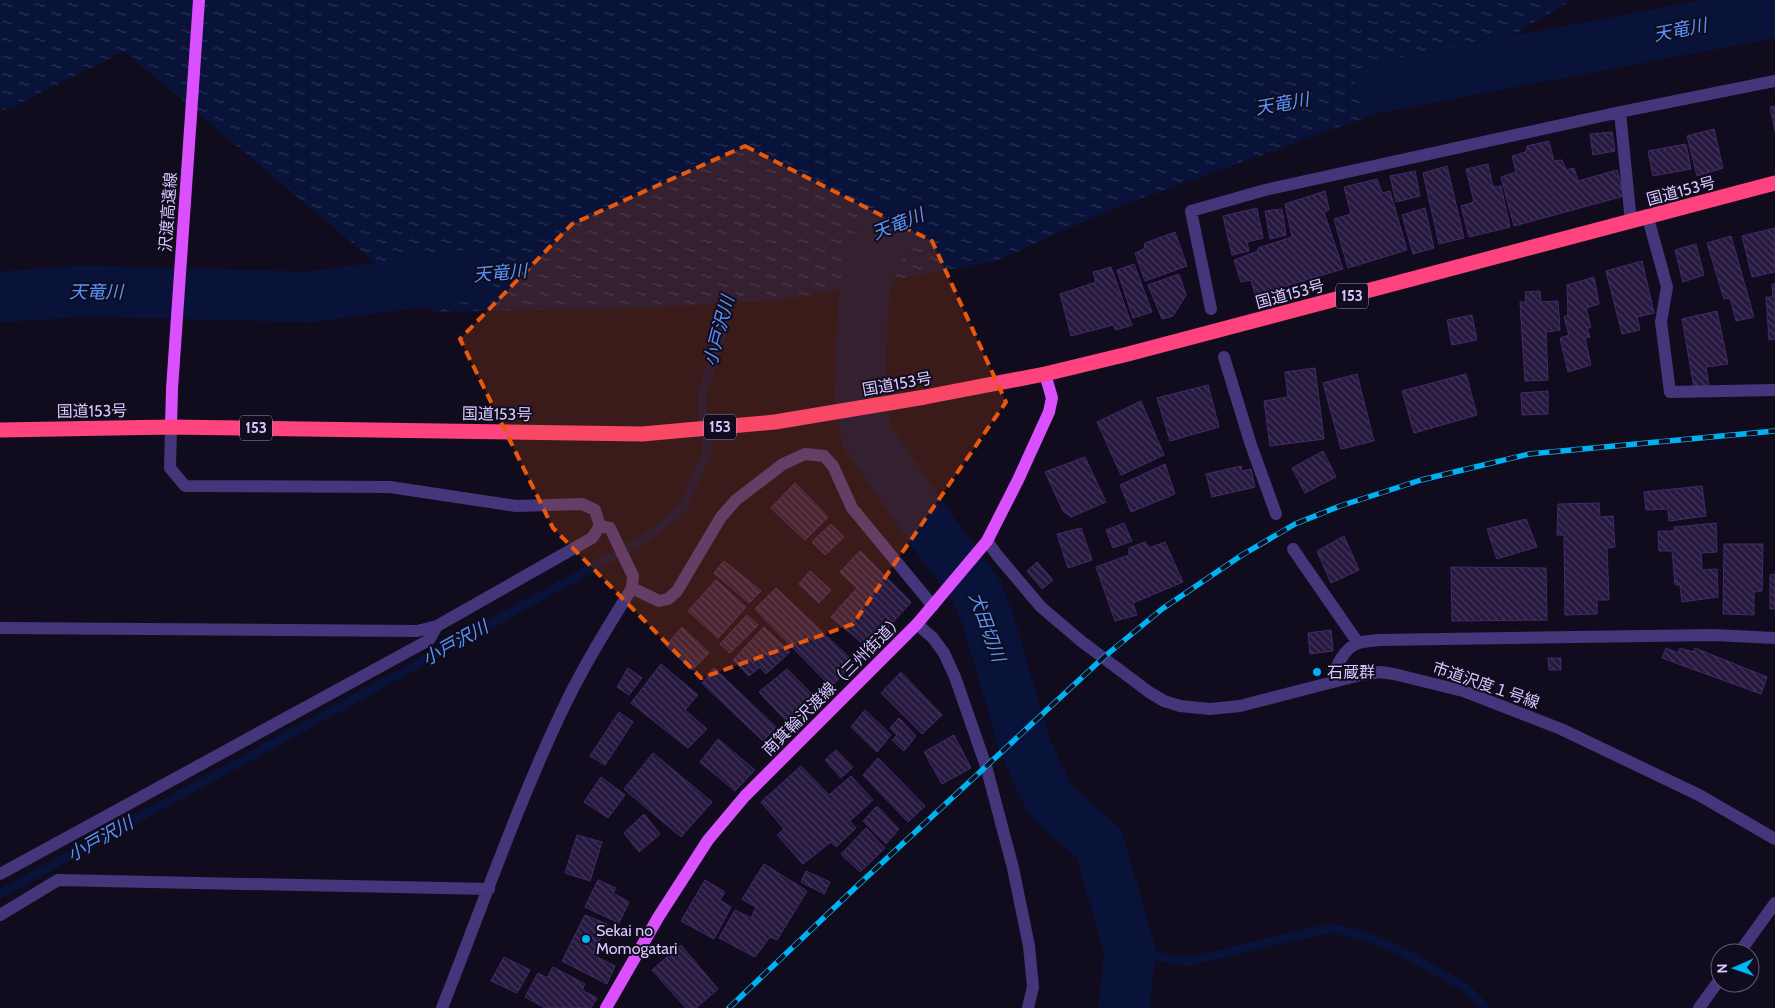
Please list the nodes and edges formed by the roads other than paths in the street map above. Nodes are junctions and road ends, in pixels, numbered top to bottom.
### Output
1 (199, 0) edge
2 (1775, 81) edge
3 (1620, 112) junction
4 (1775, 183) edge
5 (1648, 218) junction
6 (1631, 222) junction
7 (1211, 309) dead end
8 (1224, 357) dead end
9 (1045, 374) junction
10 (1775, 390) edge
11 (171, 427) junction
12 (0, 430) edge
13 (1276, 514) dead end
14 (600, 526) junction
15 (983, 546) junction
16 (1293, 549) dead end
17 (632, 588) junction
18 (936, 602) junction
19 (917, 624) junction
20 (437, 626) junction
21 (0, 628) edge
22 (1775, 638) edge
23 (1358, 643) junction
24 (1332, 682) junction
25 (1775, 839) edge
26 (0, 874) edge
27 (488, 889) junction
28 (1775, 903) edge
29 (0, 915) edge
30 (1746, 943) edge
31 (1710, 993) edge
32 (442, 1008) edge
33 (606, 1008) edge
34 (1028, 1008) edge
35 (1699, 1008) edge

1 - 11 main road, 沢渡高遠線
2 - 3 street
3 - 6 street
3 - 7 street
4 - 5 highway, 国道153号 / 153
5 - 6 highway, 国道153号 / 153
5 - 10 street
6 - 9 highway, 国道153号 / 153
8 - 13 street
9 - 11 highway, 国道153号 / 153
9 - 15 main road, 南箕輪沢渡線（三州街道）
11 - 12 highway, 国道153号 / 153
11 - 14 street
14 - 17 street
14 - 20 street
15 - 18 main road, 南箕輪沢渡線（三州街道）
15 - 24 street, 市道沢度１号線
16 - 23 street
17 - 18 street
17 - 27 street
18 - 19 main road, 南箕輪沢渡線（三州街道）
19 - 33 main road, 南箕輪沢渡線（三州街道）
19 - 34 street
20 - 21 street
20 - 26 street
22 - 23 street
23 - 24 street
24 - 25 street, 市道沢度１号線
27 - 29 street
27 - 32 street
28 - 30 street
31 - 35 street

